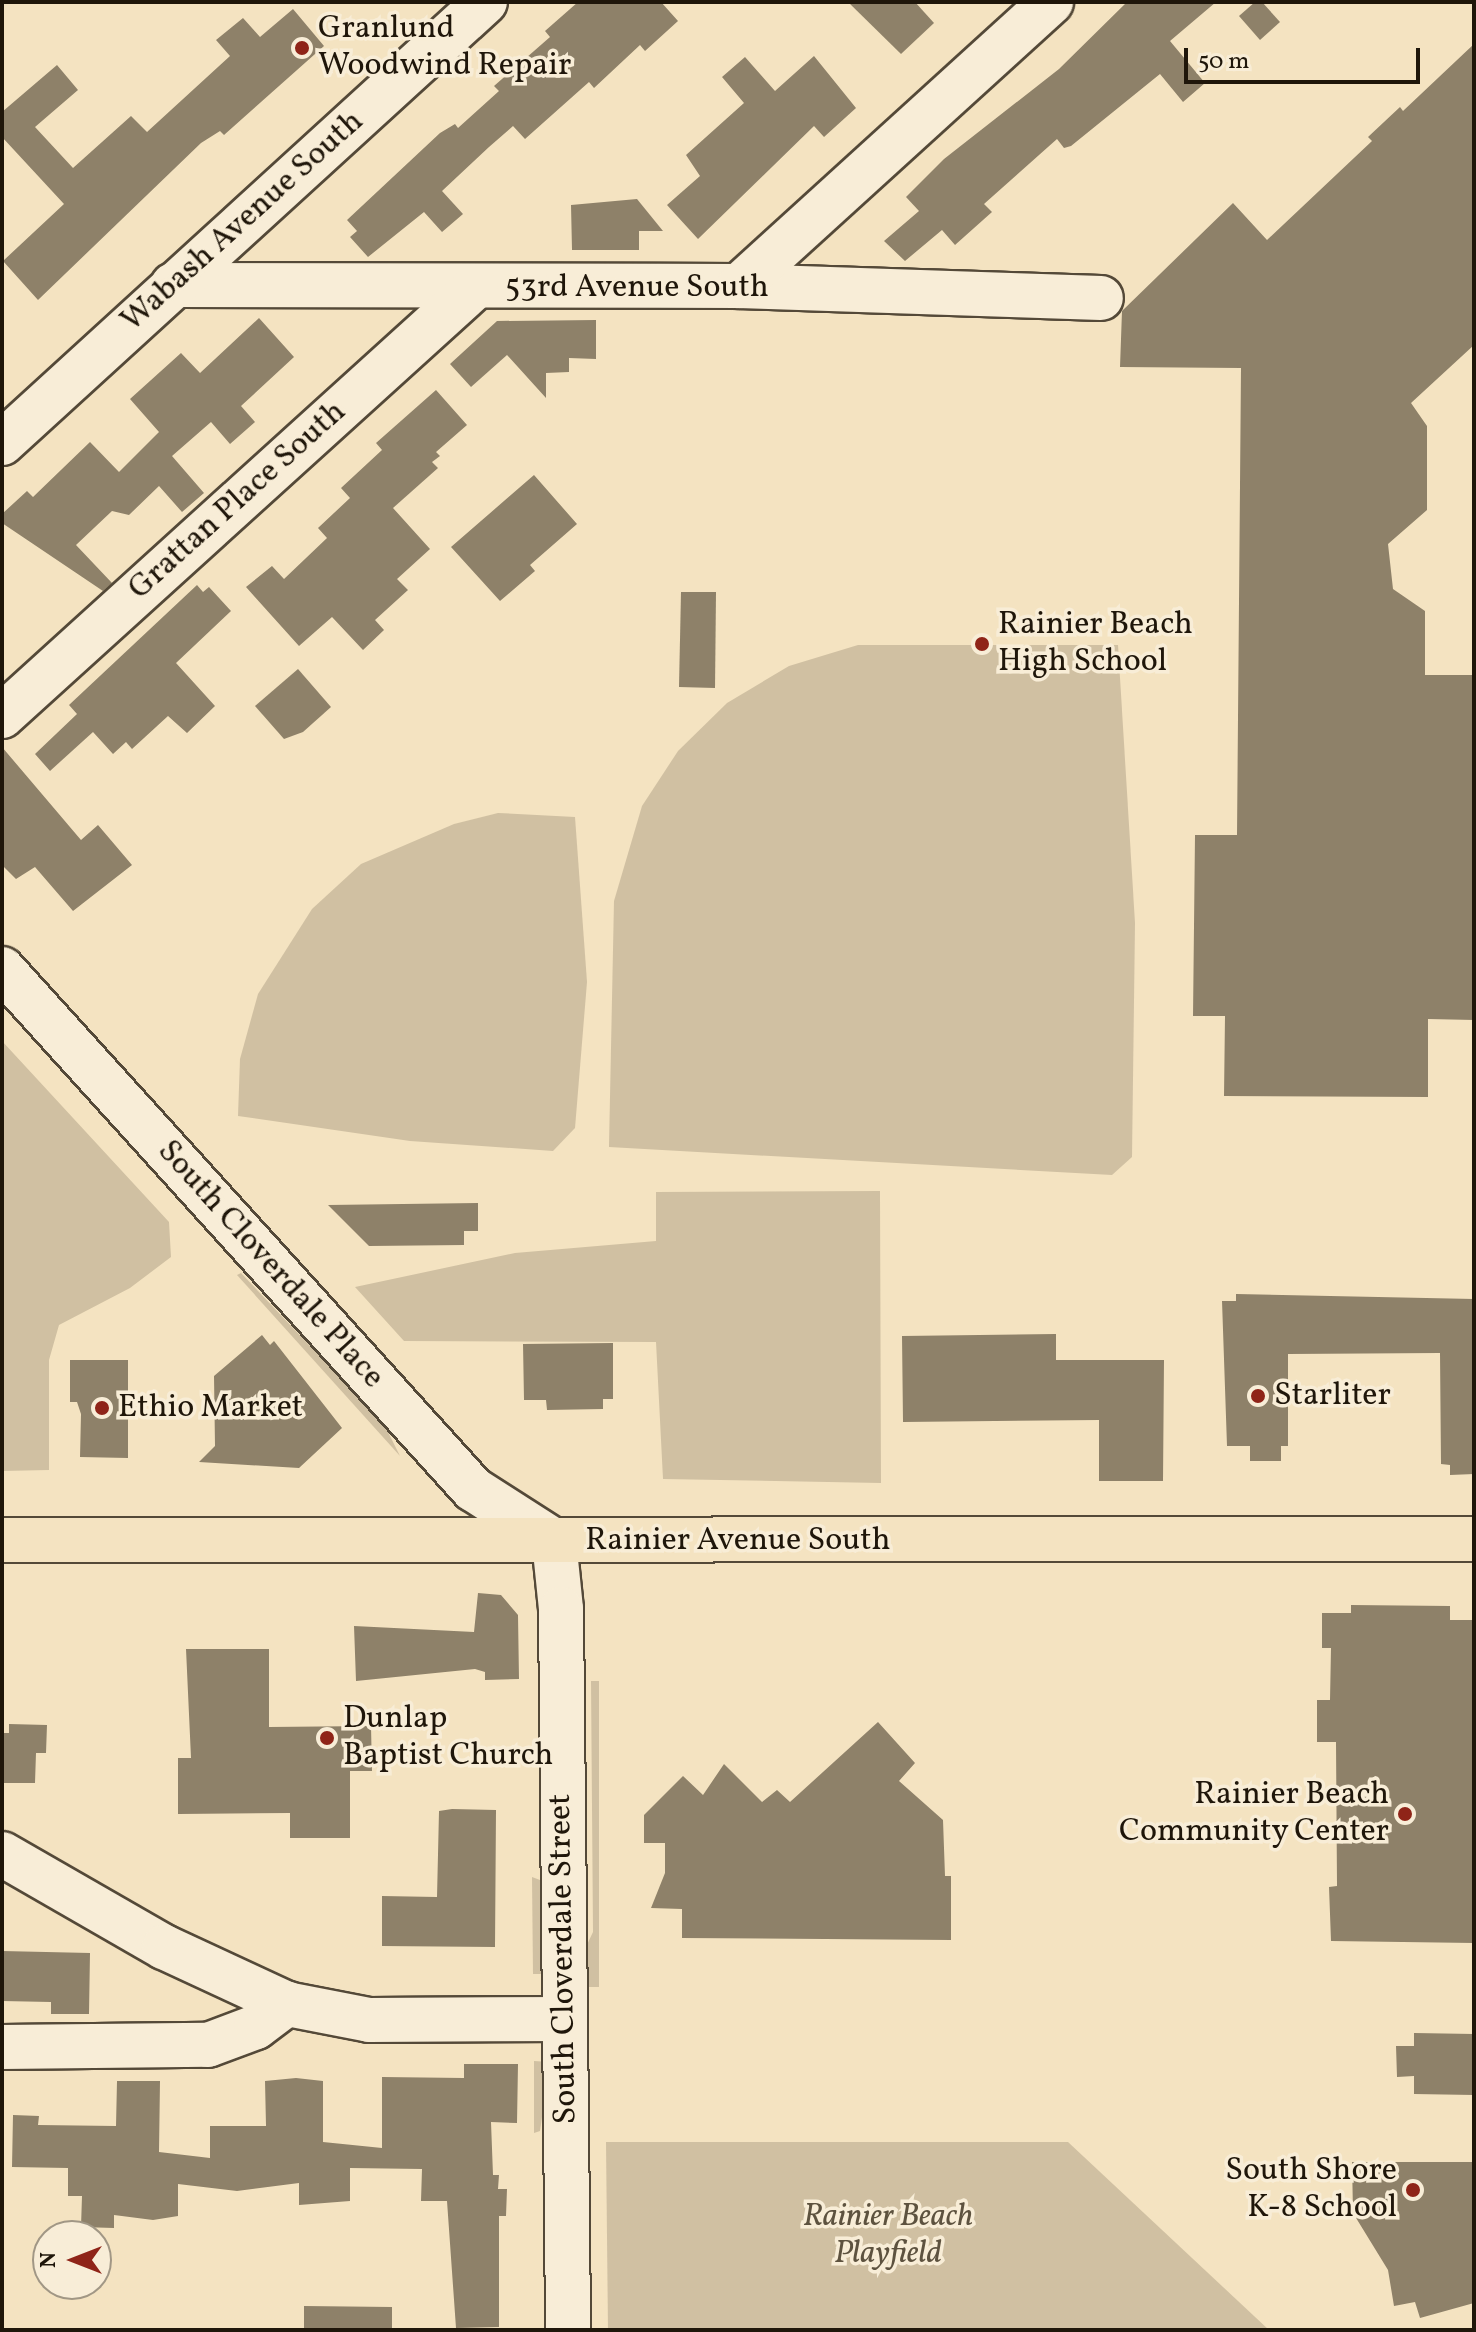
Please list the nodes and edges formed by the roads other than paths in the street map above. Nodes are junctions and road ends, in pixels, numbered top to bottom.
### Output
1 (485, 2) edge
2 (1051, 2) edge
3 (173, 285) junction
4 (739, 286) junction
5 (475, 287) junction
6 (1101, 298) dead end
7 (2, 443) edge
8 (2, 716) edge
9 (2, 969) edge
10 (1474, 1539) edge
11 (2, 1540) edge
12 (554, 1541) junction
13 (2, 1854) edge
14 (287, 2004) junction
15 (565, 2019) junction
16 (2, 2047) edge
17 (568, 2330) edge

1 - 3 street, Wabash Avenue South
2 - 4 street
3 - 5 street, 53rd Avenue South
3 - 7 street, Wabash Avenue South
4 - 5 street, 53rd Avenue South
4 - 6 street, 53rd Avenue South
5 - 8 street, Grattan Place South
9 - 12 street, South Cloverdale Place
10 - 12 main road, Rainier Avenue South
11 - 12 main road, Rainier Avenue South
12 - 15 street, South Cloverdale Street
13 - 14 street
14 - 15 street
14 - 16 street
15 - 17 street, South Cloverdale Street

